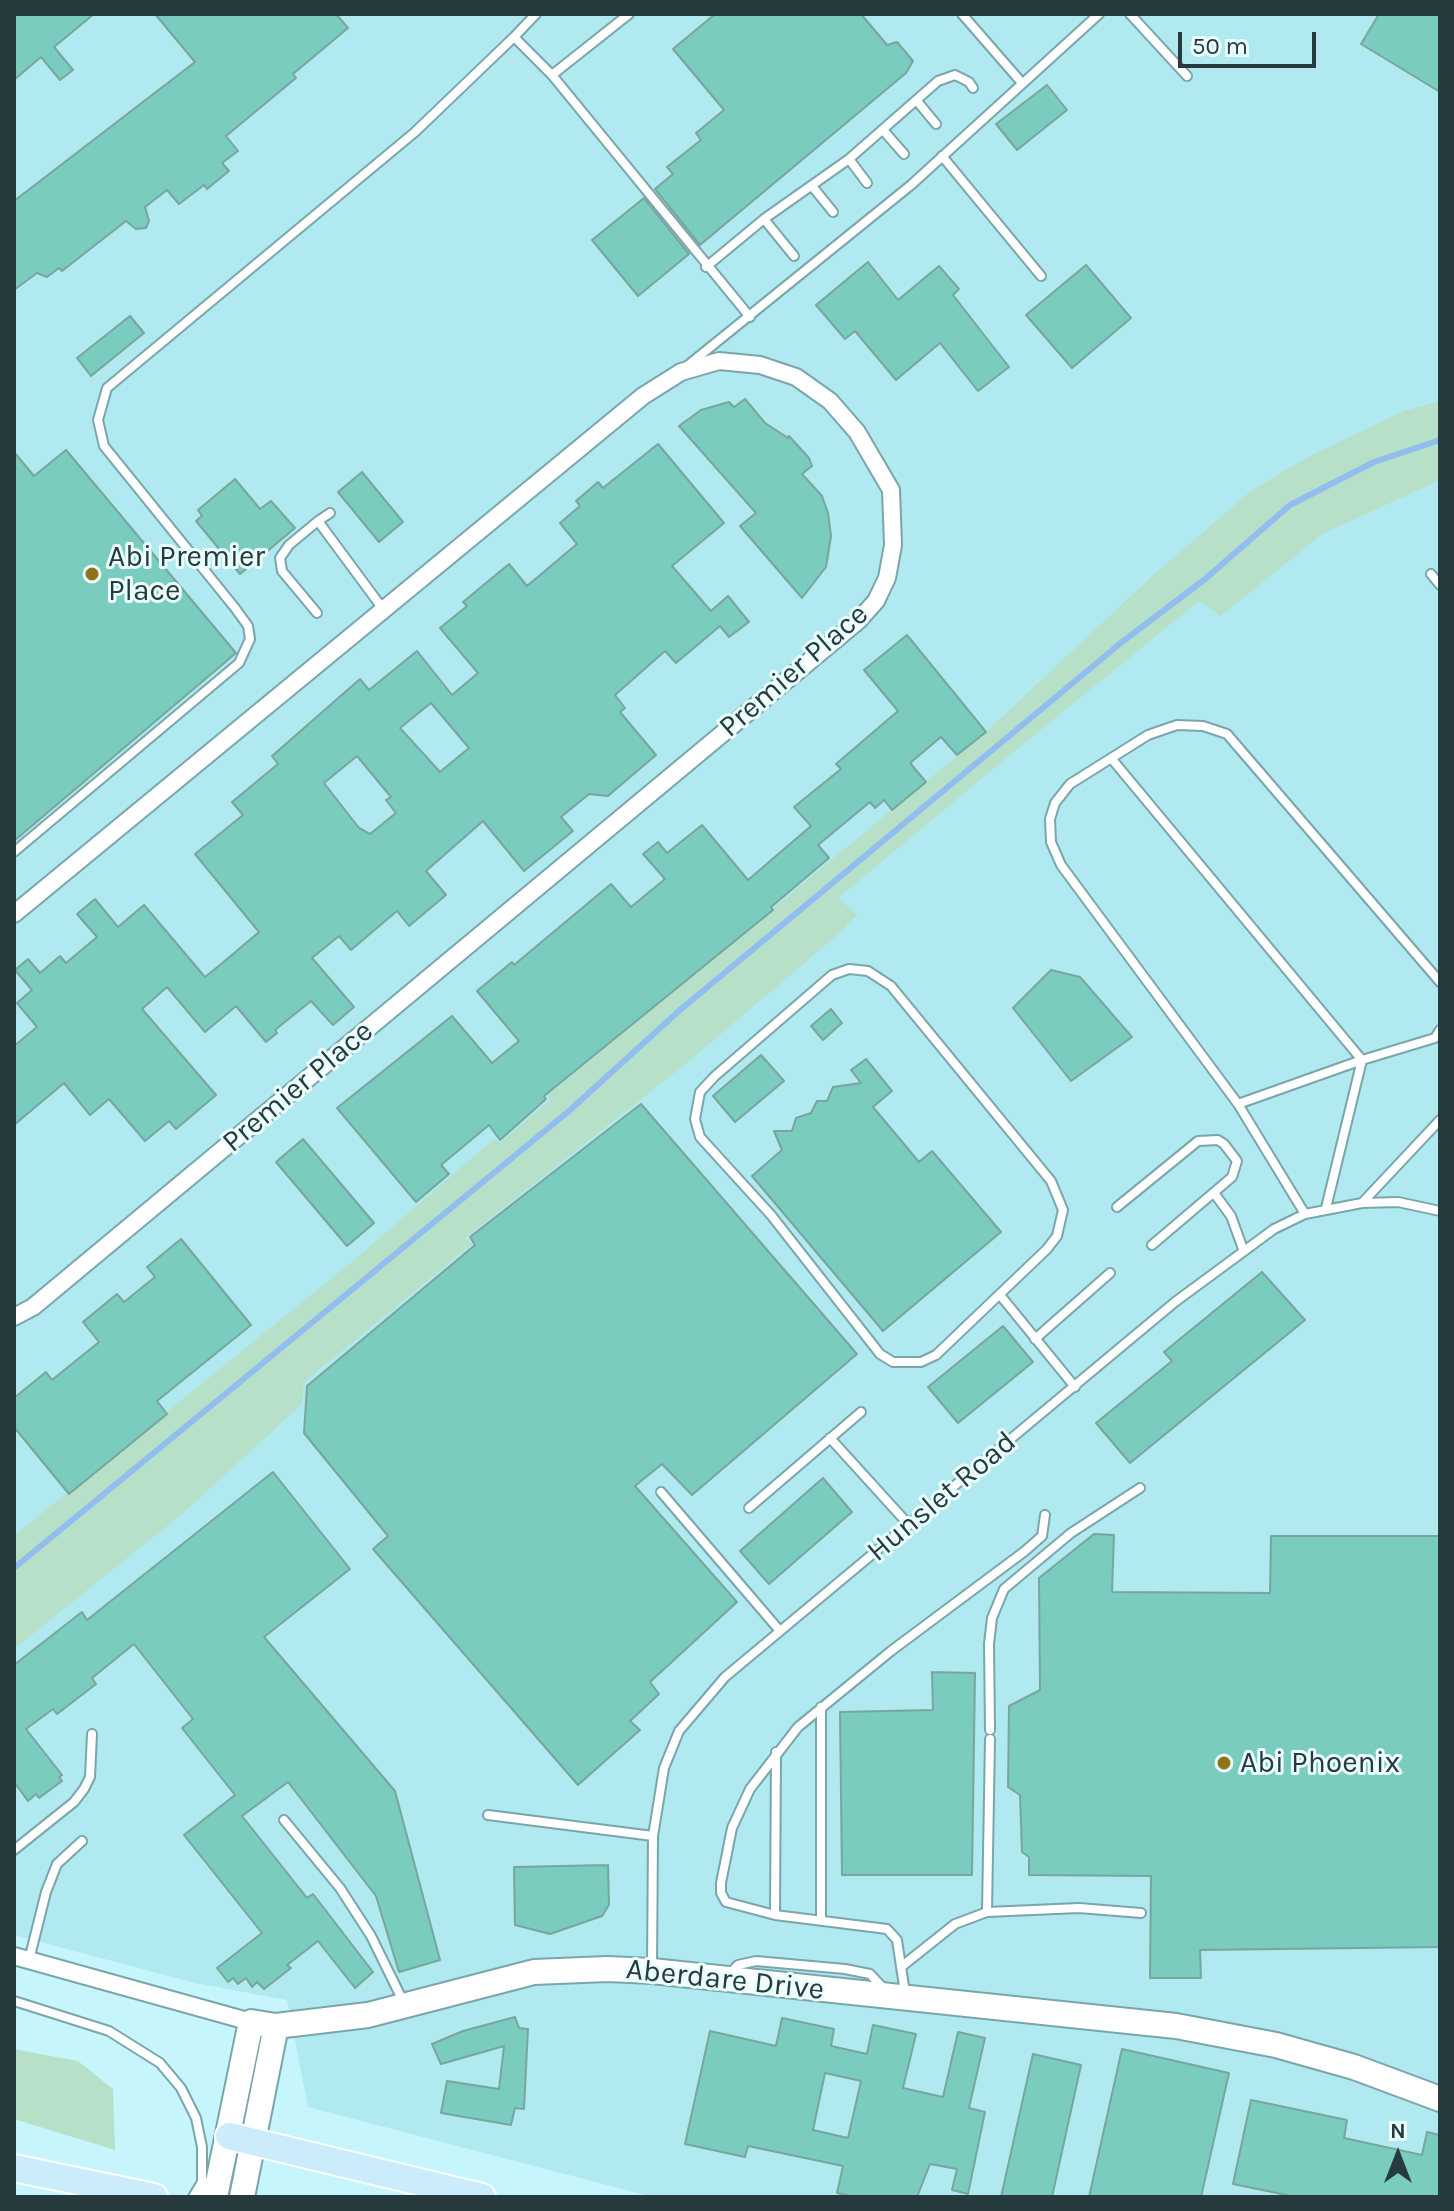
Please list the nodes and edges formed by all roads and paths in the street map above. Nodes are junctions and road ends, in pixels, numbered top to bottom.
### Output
1 (536, 14) edge
2 (629, 14) edge
3 (962, 14) edge
4 (1099, 14) edge
5 (1130, 14) edge
6 (514, 37) junction
7 (552, 75) junction
8 (1187, 76) dead end
9 (1022, 83) junction
10 (973, 88) dead end
11 (917, 101) junction
12 (936, 124) dead end
13 (883, 130) junction
14 (904, 154) dead end
15 (942, 156) junction
16 (849, 159) junction
17 (867, 183) dead end
18 (812, 186) junction
19 (833, 212) dead end
20 (764, 219) junction
21 (794, 256) dead end
22 (706, 267) junction
23 (1041, 276) dead end
24 (750, 317) junction
25 (681, 372) junction
26 (330, 513) dead end
27 (318, 521) junction
28 (1431, 574) dead end
29 (1440, 585) edge
30 (383, 609) junction
31 (317, 613) dead end
32 (1111, 758) junction
33 (14, 852) edge
34 (14, 914) edge
35 (1440, 982) edge
36 (1440, 1030) edge
37 (1362, 1060) junction
38 (1238, 1104) junction
39 (1440, 1120) edge
40 (1214, 1193) junction
41 (1362, 1203) junction
42 (1117, 1207) dead end
43 (1326, 1208) junction
44 (1440, 1211) edge
45 (1305, 1214) junction
46 (1152, 1245) dead end
47 (1243, 1249) junction
48 (1110, 1273) dead end
49 (1000, 1295) junction
50 (14, 1317) edge
51 (1035, 1339) junction
52 (1075, 1387) junction
53 (861, 1412) dead end
54 (830, 1438) junction
55 (1140, 1488) dead end
56 (661, 1492) dead end
57 (749, 1508) dead end
58 (1045, 1515) dead end
59 (909, 1525) junction
60 (780, 1631) junction
61 (821, 1707) junction
62 (92, 1734) dead end
63 (776, 1752) junction
64 (488, 1815) dead end
65 (284, 1820) dead end
66 (653, 1836) junction
67 (82, 1841) dead end
68 (14, 1850) edge
69 (987, 1912) junction
70 (1141, 1913) dead end
71 (775, 1915) junction
72 (821, 1920) junction
73 (21, 1958) edge
74 (901, 1967) junction
75 (652, 1971) junction
76 (897, 1997) junction
77 (14, 2001) edge
78 (405, 2005) junction
79 (251, 2022) junction
80 (276, 2026) junction
81 (1440, 2099) edge
82 (241, 2138) junction
83 (14, 2168) edge
84 (210, 2187) edge
85 (146, 2195) edge
86 (193, 2197) edge
87 (202, 2197) edge
88 (242, 2197) edge
89 (482, 2197) edge

1 - 6 lane
2 - 7 lane
3 - 9 lane
4 - 9 lane
5 - 8 lane
6 - 7 lane
6 - 33 lane
7 - 22 lane
9 - 15 lane
10 - 11 lane
11 - 12 lane
11 - 13 lane
13 - 14 lane
13 - 16 lane
15 - 23 lane
15 - 24 lane
16 - 17 lane
16 - 18 lane
18 - 19 lane
18 - 20 lane
20 - 21 lane
20 - 22 lane
22 - 24 lane
24 - 25 lane
25 - 30 street, Premier Place
25 - 50 street, Premier Place
26 - 27 lane
27 - 30 lane
27 - 31 lane
28 - 29 lane
30 - 34 street, Premier Place
32 - 35 lane
32 - 37 lane
32 - 38 lane
36 - 37 lane
37 - 38 lane
37 - 43 lane
38 - 45 lane
39 - 41 lane
40 - 42 lane
40 - 46 lane
40 - 47 lane
41 - 43 lane, Hunslet Road
41 - 44 lane, Hunslet Road
43 - 45 lane, Hunslet Road
45 - 47 lane, Hunslet Road
47 - 52 lane, Hunslet Road
48 - 51 lane
49 - 49 lane
49 - 51 lane
51 - 52 lane
52 - 59 lane, Hunslet Road
53 - 54 lane
54 - 57 lane
54 - 59 lane
55 - 69 lane
56 - 60 lane
58 - 61 lane
59 - 60 lane, Hunslet Road
60 - 66 lane, Hunslet Road
61 - 63 lane
61 - 72 lane
62 - 68 lane
63 - 71 lane
63 - 71 lane
64 - 66 lane
65 - 78 lane
66 - 75 lane, Hunslet Road
67 - 73 lane
69 - 70 lane
69 - 74 lane
71 - 72 lane
72 - 74 lane
73 - 79 street, Aberdare Drive
74 - 76 lane
75 - 76 street, Aberdare Drive
75 - 78 street, Aberdare Drive
76 - 81 street, Aberdare Drive
77 - 84 lane
78 - 80 street, Aberdare Drive
79 - 80 street, Aberdare Drive
79 - 82 street
80 - 82 street
82 - 84 street
82 - 88 street
82 - 89 main road
83 - 85 main road
84 - 86 lane
84 - 87 lane

